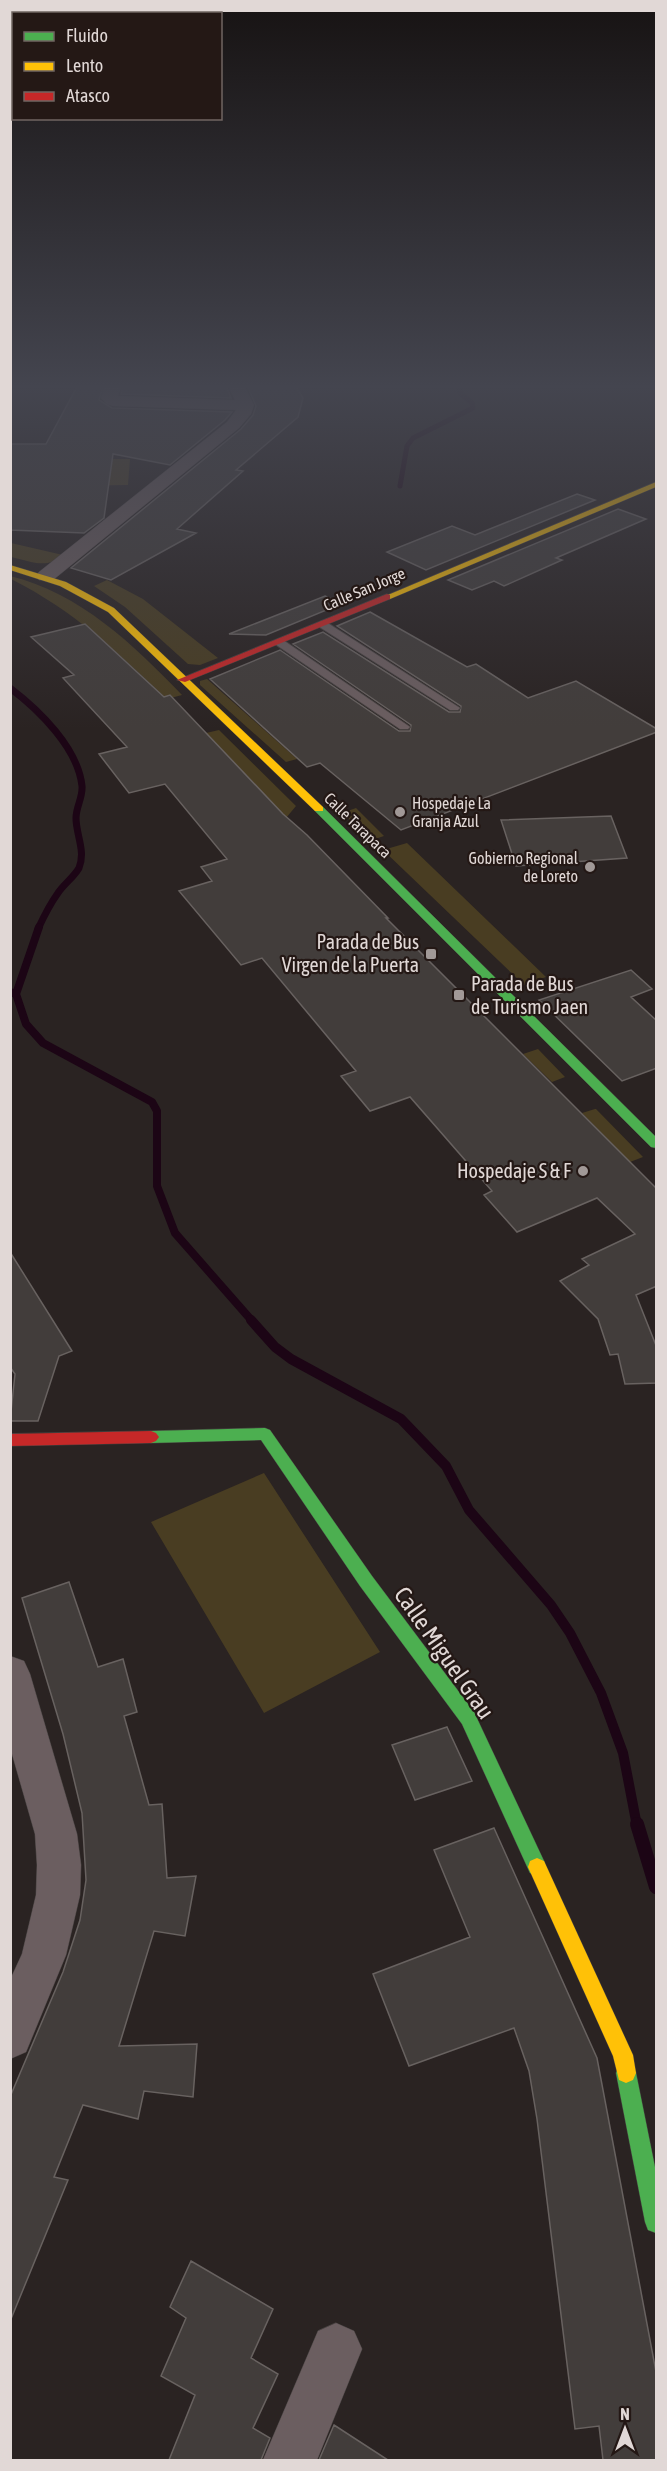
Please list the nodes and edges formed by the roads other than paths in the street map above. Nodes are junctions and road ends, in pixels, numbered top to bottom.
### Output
1 (143, 498) edge
2 (623, 498) edge
3 (10, 567) edge
4 (46, 576) junction
5 (322, 624) junction
6 (279, 642) junction
7 (182, 680) junction
8 (454, 708) dead end
9 (404, 726) dead end
10 (657, 1144) edge
11 (10, 1440) edge
12 (10, 1674) edge
13 (10, 2036) edge
14 (657, 2222) edge
15 (336, 2349) dead end
16 (290, 2460) edge

1 - 4 street
2 - 5 street, Calle San Jorge
3 - 4 street, Calle Tarapaca
4 - 7 street, Calle Tarapaca
5 - 6 street, Calle San Jorge
5 - 8 lane
6 - 7 street, Calle San Jorge
6 - 9 lane
7 - 10 street, Calle Tarapaca
11 - 14 street, Calle Miguel Grau
12 - 13 street
15 - 16 street

